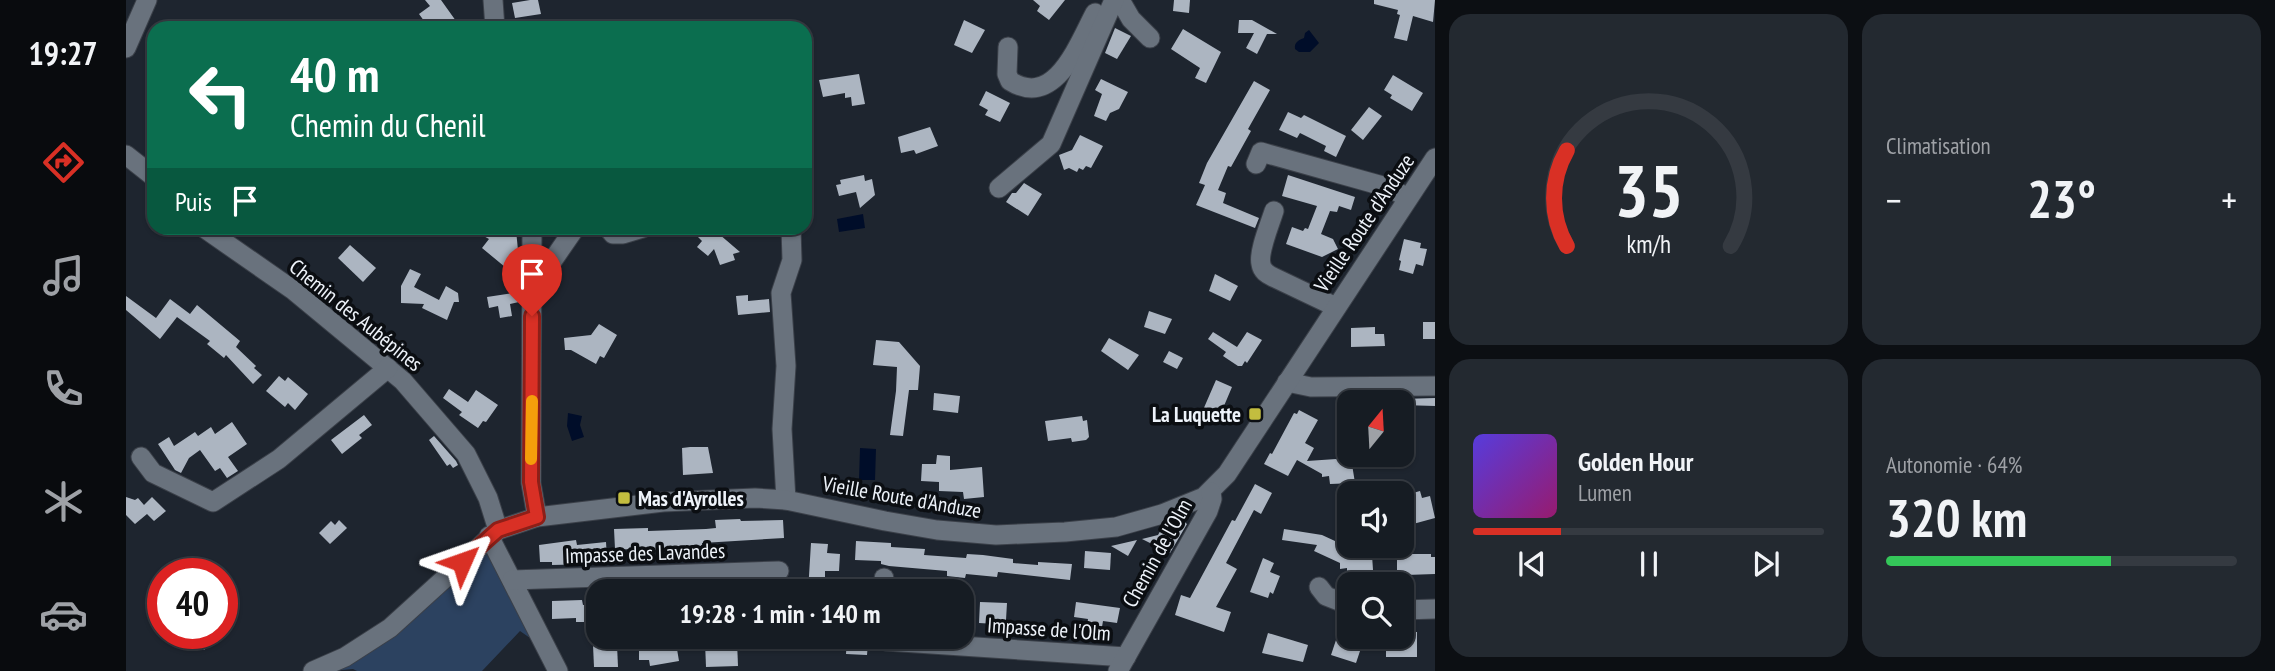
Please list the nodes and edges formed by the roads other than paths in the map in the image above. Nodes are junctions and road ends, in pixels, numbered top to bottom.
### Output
1 (147, 0) edge
2 (493, 0) edge
3 (1102, 0) edge
4 (1114, 0) edge
5 (1120, 0) edge
6 (494, 21) edge
7 (1150, 38) dead end
8 (1008, 47) dead end
9 (126, 48) edge
10 (126, 156) edge
11 (1435, 158) edge
12 (1256, 163) dead end
13 (147, 172) edge
14 (999, 188) dead end
15 (1408, 198) junction
16 (1274, 211) dead end
17 (214, 235) edge
18 (532, 235) edge
19 (570, 235) edge
20 (791, 235) edge
21 (533, 289) junction
22 (1336, 306) junction
23 (388, 368) junction
24 (1287, 382) junction
25 (1435, 386) edge
26 (141, 457) dead end
27 (1211, 492) junction
28 (786, 500) junction
29 (537, 517) junction
30 (494, 533) junction
31 (779, 571) dead end
32 (512, 580) junction
33 (1319, 587) dead end
34 (1337, 600) edge
35 (1435, 609) edge
36 (1414, 610) edge
37 (974, 648) edge
38 (1122, 664) edge
39 (313, 671) edge
40 (558, 671) edge

1 - 9 street
2 - 6 street
3 - 8 street
4 - 14 street
5 - 7 street
10 - 13 street
11 - 15 street, Vieille Route d'Anduze
12 - 15 street
15 - 22 street, Vieille Route d'Anduze
16 - 22 street
17 - 23 street, Chemin des Aubépines
18 - 21 street
19 - 21 street
20 - 28 street
21 - 29 street
22 - 24 street, Vieille Route d'Anduze
23 - 26 street
23 - 30 street, Chemin des Aubépines
24 - 25 street
24 - 27 street, Vieille Route d'Anduze
27 - 28 street, Vieille Route d'Anduze
27 - 38 street, Chemin de l'Olm
28 - 29 street, Vieille Route d'Anduze
29 - 30 street, Vieille Route d'Anduze
30 - 32 street, Chemin des Aubépines
30 - 39 street, Vieille Route d'Anduze
31 - 32 street, Impasse des Lavandes
32 - 40 street, Chemin des Aubépines
33 - 34 street
35 - 36 street
37 - 38 street, Impasse de l'Olm

